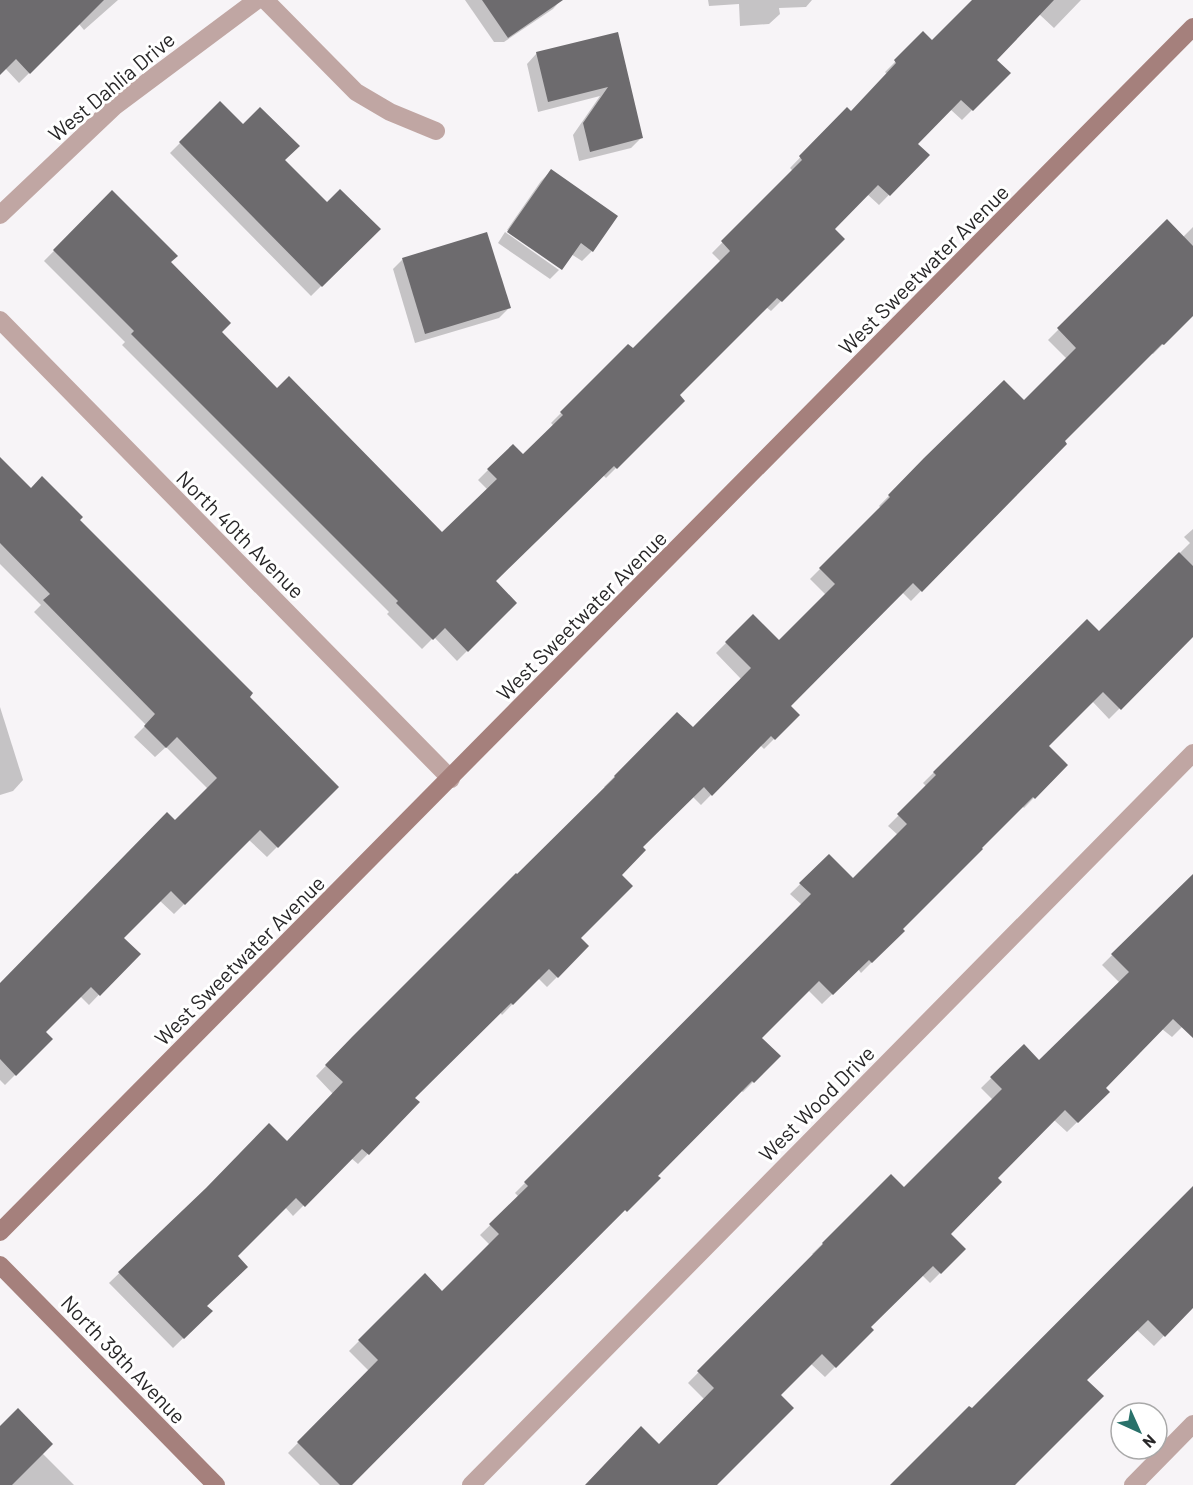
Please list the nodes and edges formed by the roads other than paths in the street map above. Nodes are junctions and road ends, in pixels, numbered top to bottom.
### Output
1 (257, 0) edge
2 (265, 0) edge
3 (1193, 27) edge
4 (436, 131) dead end
5 (0, 215) edge
6 (0, 320) edge
7 (1193, 753) edge
8 (451, 778) junction
9 (0, 1232) edge
10 (0, 1264) edge
11 (1193, 1424) edge
12 (216, 1485) edge
13 (471, 1485) edge
14 (1132, 1485) edge

1 - 5 street, West Dahlia Drive
2 - 4 street
3 - 8 street, West Sweetwater Avenue
6 - 8 street, North 40th Avenue
7 - 13 street, West Wood Drive
8 - 9 street, West Sweetwater Avenue
10 - 12 street, North 39th Avenue
11 - 14 street

